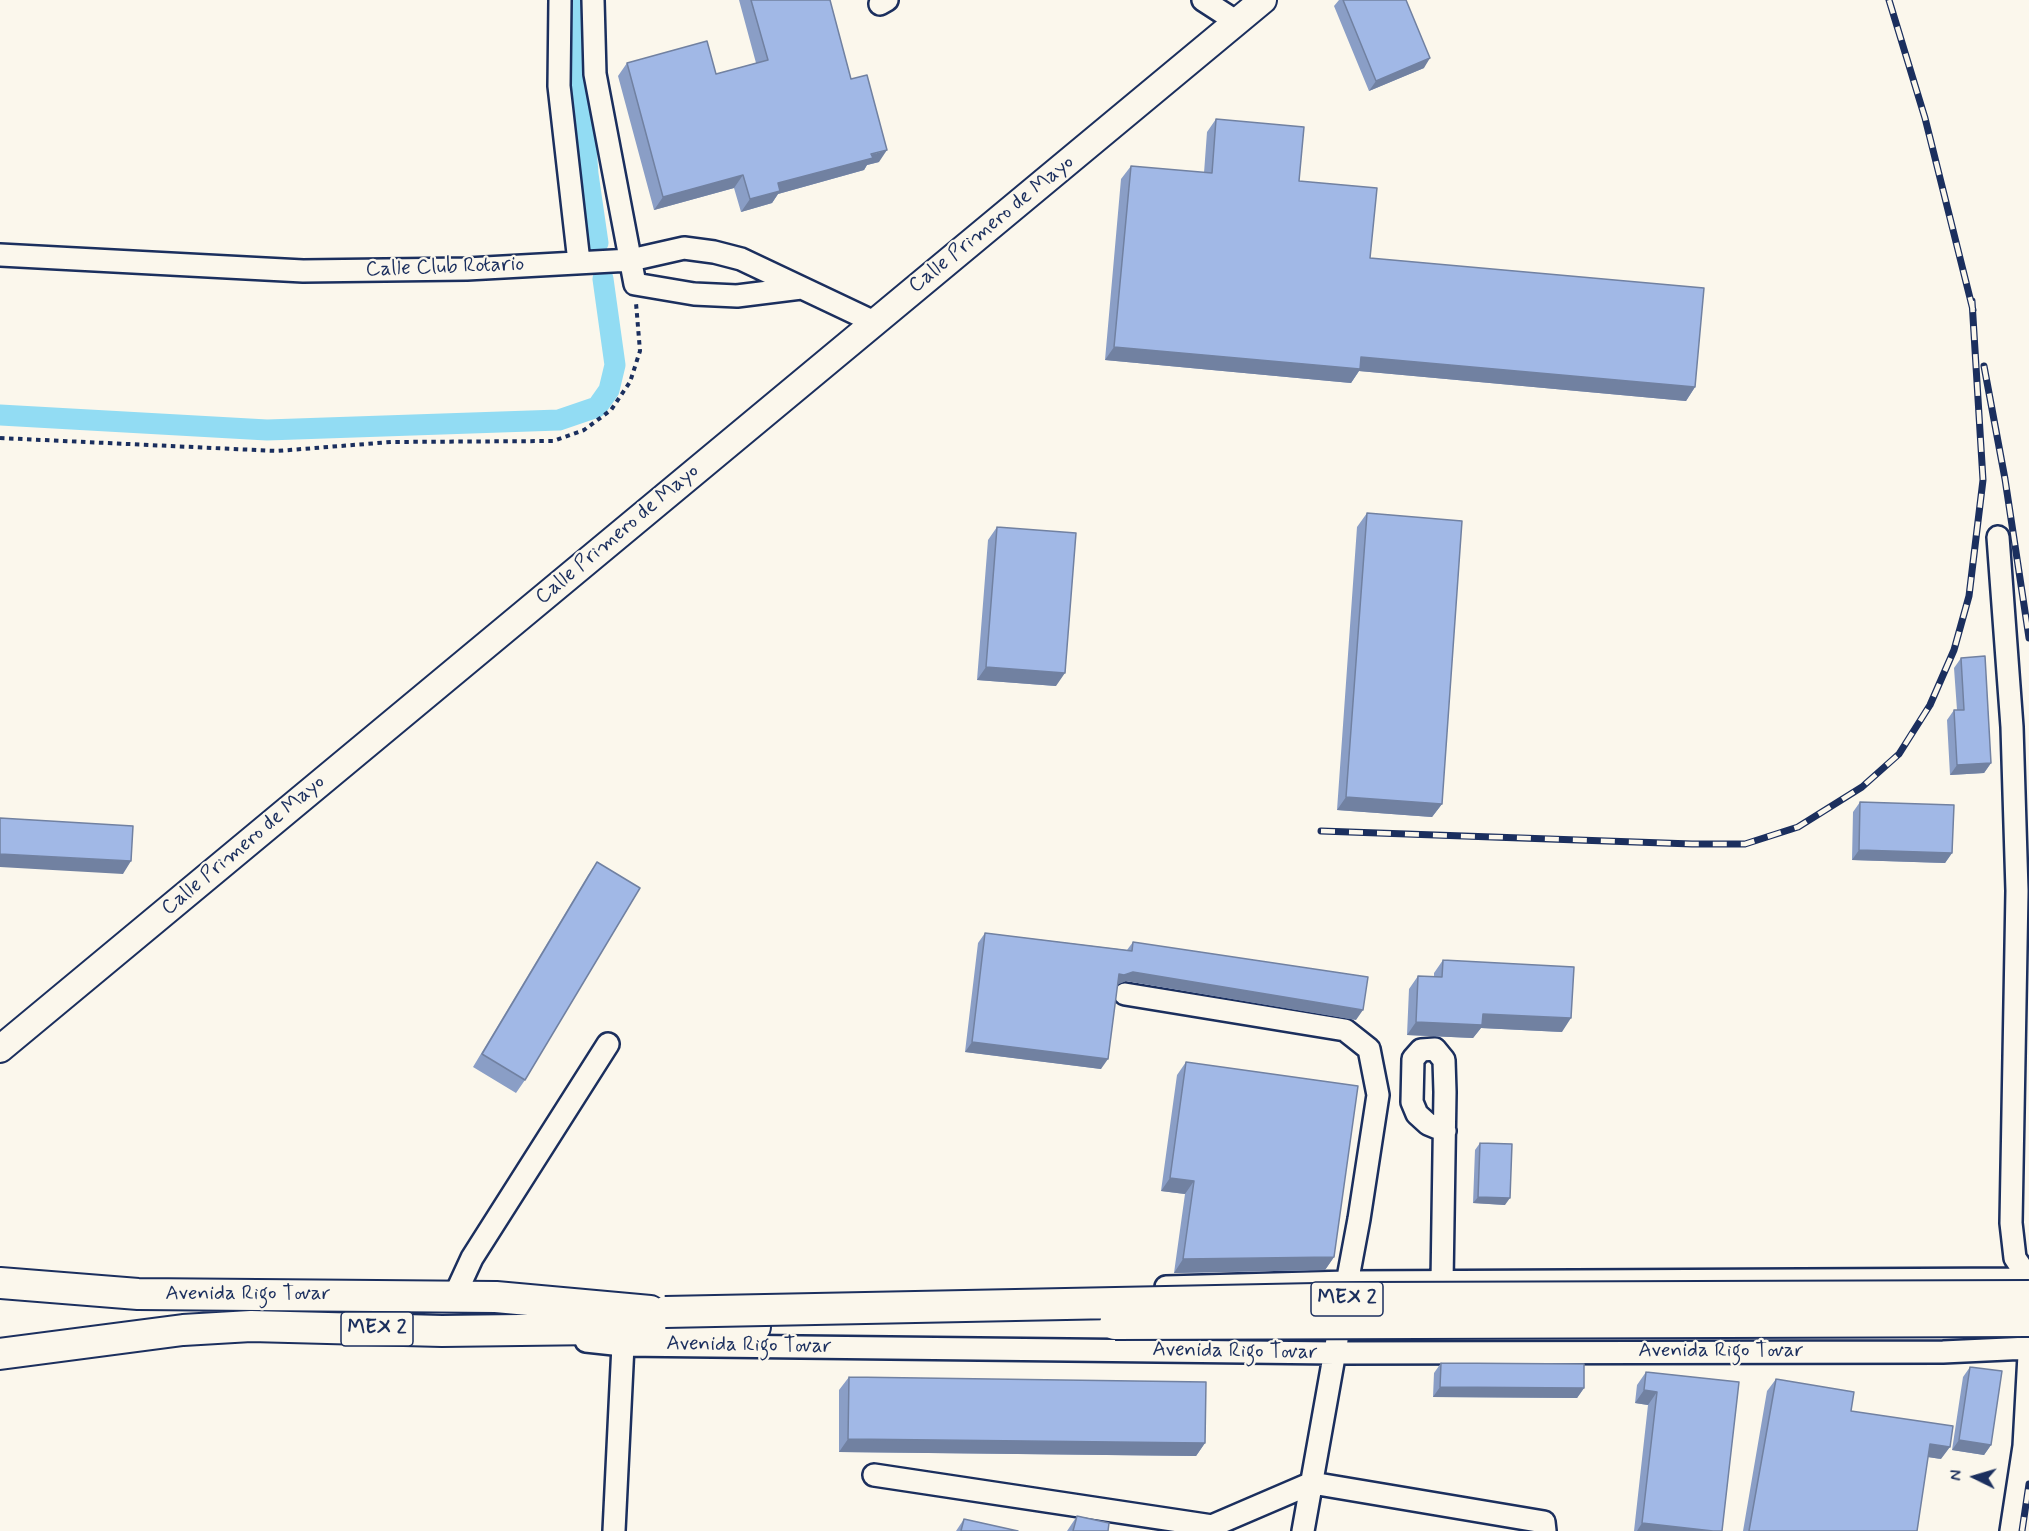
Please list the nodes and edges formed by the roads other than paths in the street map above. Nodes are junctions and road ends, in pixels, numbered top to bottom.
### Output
1 (560, 0) edge
2 (593, 0) edge
3 (1203, 0) edge
4 (1263, 0) edge
5 (1237, 22) junction
6 (0, 255) edge
7 (631, 260) junction
8 (579, 262) junction
9 (801, 288) junction
10 (874, 322) junction
11 (1998, 537) dead end
12 (1125, 994) dead end
13 (608, 1044) dead end
14 (0, 1049) edge
15 (1445, 1131) dead end
16 (1942, 1279) junction
17 (2029, 1279) edge
18 (1347, 1282) junction
19 (1442, 1282) junction
20 (0, 1283) edge
21 (1280, 1284) junction
22 (2029, 1296) edge
23 (454, 1297) junction
24 (496, 1297) junction
25 (2029, 1321) edge
26 (442, 1331) junction
27 (623, 1345) junction
28 (2029, 1348) edge
29 (1288, 1352) junction
30 (1943, 1352) junction
31 (1335, 1353) junction
32 (0, 1354) edge
33 (2029, 1355) edge
34 (874, 1475) dead end
35 (1312, 1484) junction
36 (614, 1531) edge
37 (1303, 1531) edge
38 (1545, 1531) edge
39 (2011, 1531) edge

1 - 8 street
2 - 7 street
3 - 5 street
4 - 5 main road, Calle Primero de Mayo
5 - 10 main road, Calle Primero de Mayo
6 - 8 street, Calle Club Rotario
7 - 8 street, Calle Club Rotario
7 - 9 street, Calle Club Rotario
7 - 9 street
9 - 10 street, Calle Club Rotario
10 - 14 main road, Calle Primero de Mayo
11 - 17 street
12 - 18 street
13 - 23 street
15 - 19 street
16 - 17 street, Avenida Rigo Tovar
16 - 19 street, Avenida Rigo Tovar
16 - 30 street
18 - 19 street, Avenida Rigo Tovar
18 - 21 street, Avenida Rigo Tovar
18 - 31 street
20 - 23 highway, Avenida Rigo Tovar / MEX 2
21 - 24 street, Avenida Rigo Tovar
21 - 29 street
22 - 24 highway, Avenida Rigo Tovar / MEX 2, bridge
23 - 24 highway, Avenida Rigo Tovar / MEX 2
25 - 26 highway, Avenida Rigo Tovar / MEX 2, bridge
26 - 27 street, Avenida Rigo Tovar
26 - 32 highway, Avenida Rigo Tovar / MEX 2
27 - 29 street, Avenida Rigo Tovar
27 - 36 street
28 - 30 street, Avenida Rigo Tovar
29 - 31 street, Avenida Rigo Tovar
30 - 31 street, Avenida Rigo Tovar
31 - 35 street
33 - 39 street
34 - 35 street
35 - 37 street
35 - 38 street

